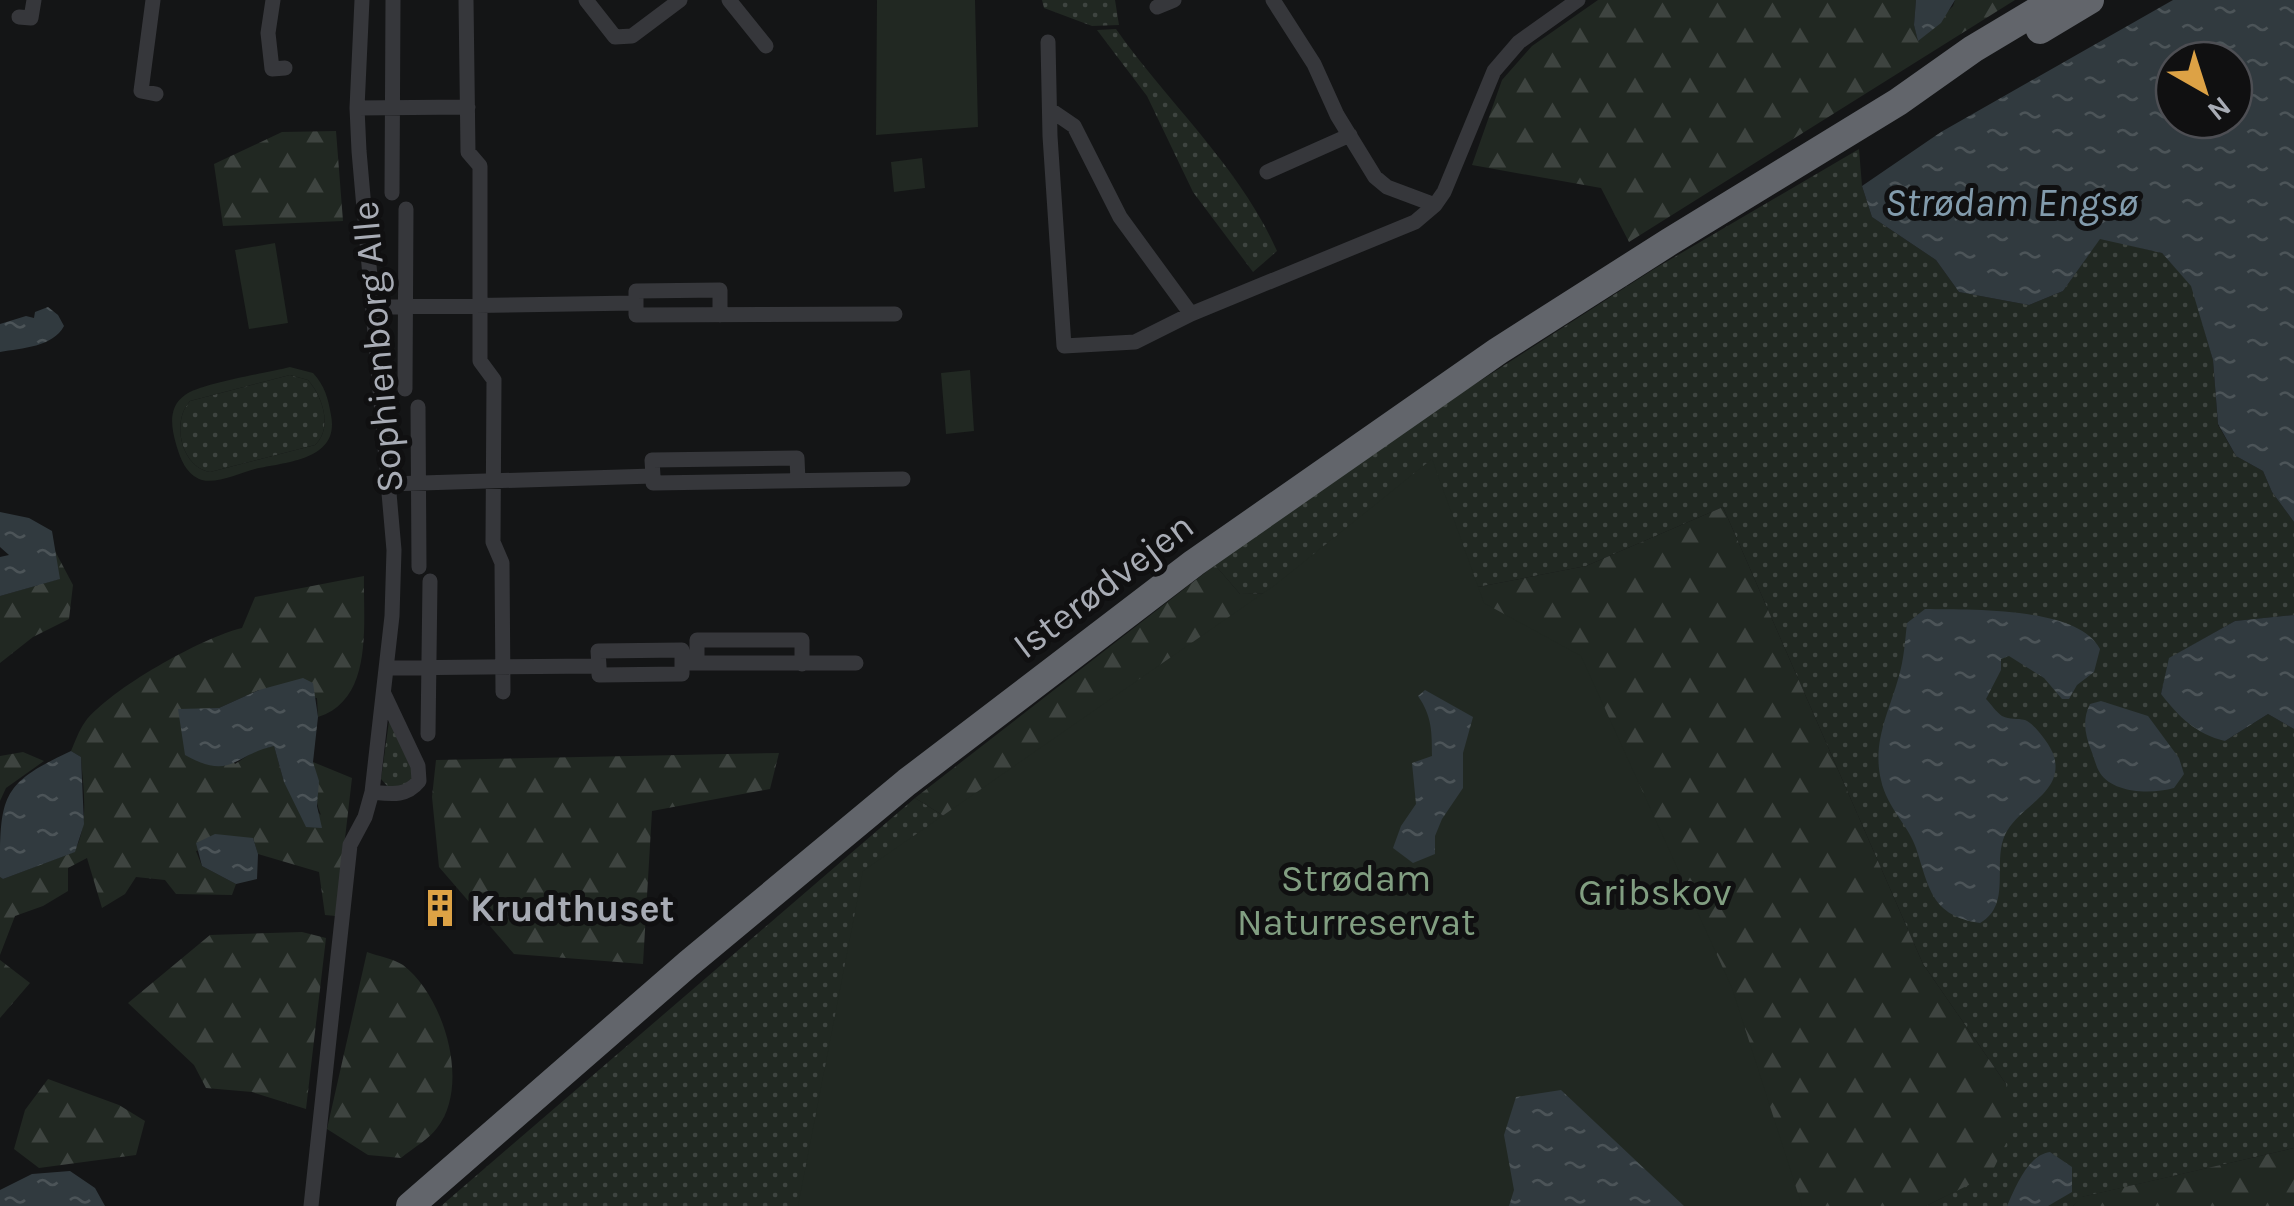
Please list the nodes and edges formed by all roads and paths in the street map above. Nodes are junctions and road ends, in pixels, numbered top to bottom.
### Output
1 (34, 0) edge
2 (152, 0) edge
3 (272, 0) edge
4 (362, 0) edge
5 (393, 0) edge
6 (466, 0) edge
7 (586, 0) edge
8 (680, 0) edge
9 (729, 0) edge
10 (1174, 0) edge
11 (1273, 0) edge
12 (1578, 0) edge
13 (2036, 0) edge
14 (2055, 0) edge
15 (2090, 0) edge
16 (1157, 7) dead end
17 (19, 16) dead end
18 (1048, 42) dead end
19 (766, 46) dead end
20 (1974, 49) junction
21 (284, 68) dead end
22 (156, 94) dead end
23 (1898, 102) junction
24 (392, 107) junction
25 (468, 107) junction
26 (357, 108) junction
27 (1052, 111) junction
28 (1350, 135) junction
29 (1267, 172) dead end
30 (392, 193) dead end
31 (1435, 206) junction
32 (406, 209) dead end
33 (636, 302) junction
34 (480, 305) junction
35 (406, 306) junction
36 (373, 307) junction
37 (895, 314) dead end
38 (1191, 314) junction
39 (720, 315) junction
40 (405, 389) dead end
41 (418, 407) dead end
42 (653, 476) junction
43 (903, 479) dead end
44 (798, 481) junction
45 (419, 482) junction
46 (493, 482) junction
47 (389, 484) junction
48 (419, 567) dead end
49 (430, 581) dead end
50 (689, 663) junction
51 (802, 664) junction
52 (856, 664) dead end
53 (599, 666) junction
54 (386, 668) junction
55 (502, 668) junction
56 (428, 670) junction
57 (503, 692) dead end
58 (384, 694) junction
59 (428, 734) dead end
60 (372, 792) junction
61 (311, 1206) edge
62 (410, 1206) edge

1 - 17 street
2 - 22 street
3 - 21 street
4 - 26 street, Sophienborg Alle
5 - 24 street
6 - 25 street
7 - 8 street
9 - 19 street
10 - 16 street
11 - 28 street
12 - 31 street
13 - 20 highway
14 - 20 highway, Isterødvejen
15 - 23 highway, Isterødvejen
18 - 27 street
20 - 23 highway, Isterødvejen
23 - 62 highway, Isterødvejen
24 - 25 street
24 - 26 street
24 - 30 street
25 - 34 street
26 - 36 street, Sophienborg Alle
27 - 38 street
27 - 38 street
28 - 29 street
28 - 31 street
31 - 38 street
32 - 35 street
33 - 34 street
33 - 39 street
33 - 39 street
34 - 35 street
34 - 46 street
35 - 36 street
35 - 40 street
36 - 47 street, Sophienborg Alle
37 - 39 street
41 - 45 street
42 - 44 street
42 - 44 street
42 - 46 street
43 - 44 street
45 - 46 street
45 - 47 street
45 - 48 street
46 - 55 street
47 - 54 street, Sophienborg Alle
49 - 56 street
50 - 51 street
50 - 51 street
50 - 53 street
50 - 53 street
51 - 52 street
53 - 55 street
54 - 56 street
54 - 58 street, Sophienborg Alle
55 - 56 street
55 - 57 street
56 - 59 street
58 - 60 street, Sophienborg Alle
58 - 60 street, Sophienborg Alle
60 - 61 street, Sophienborg Alle

